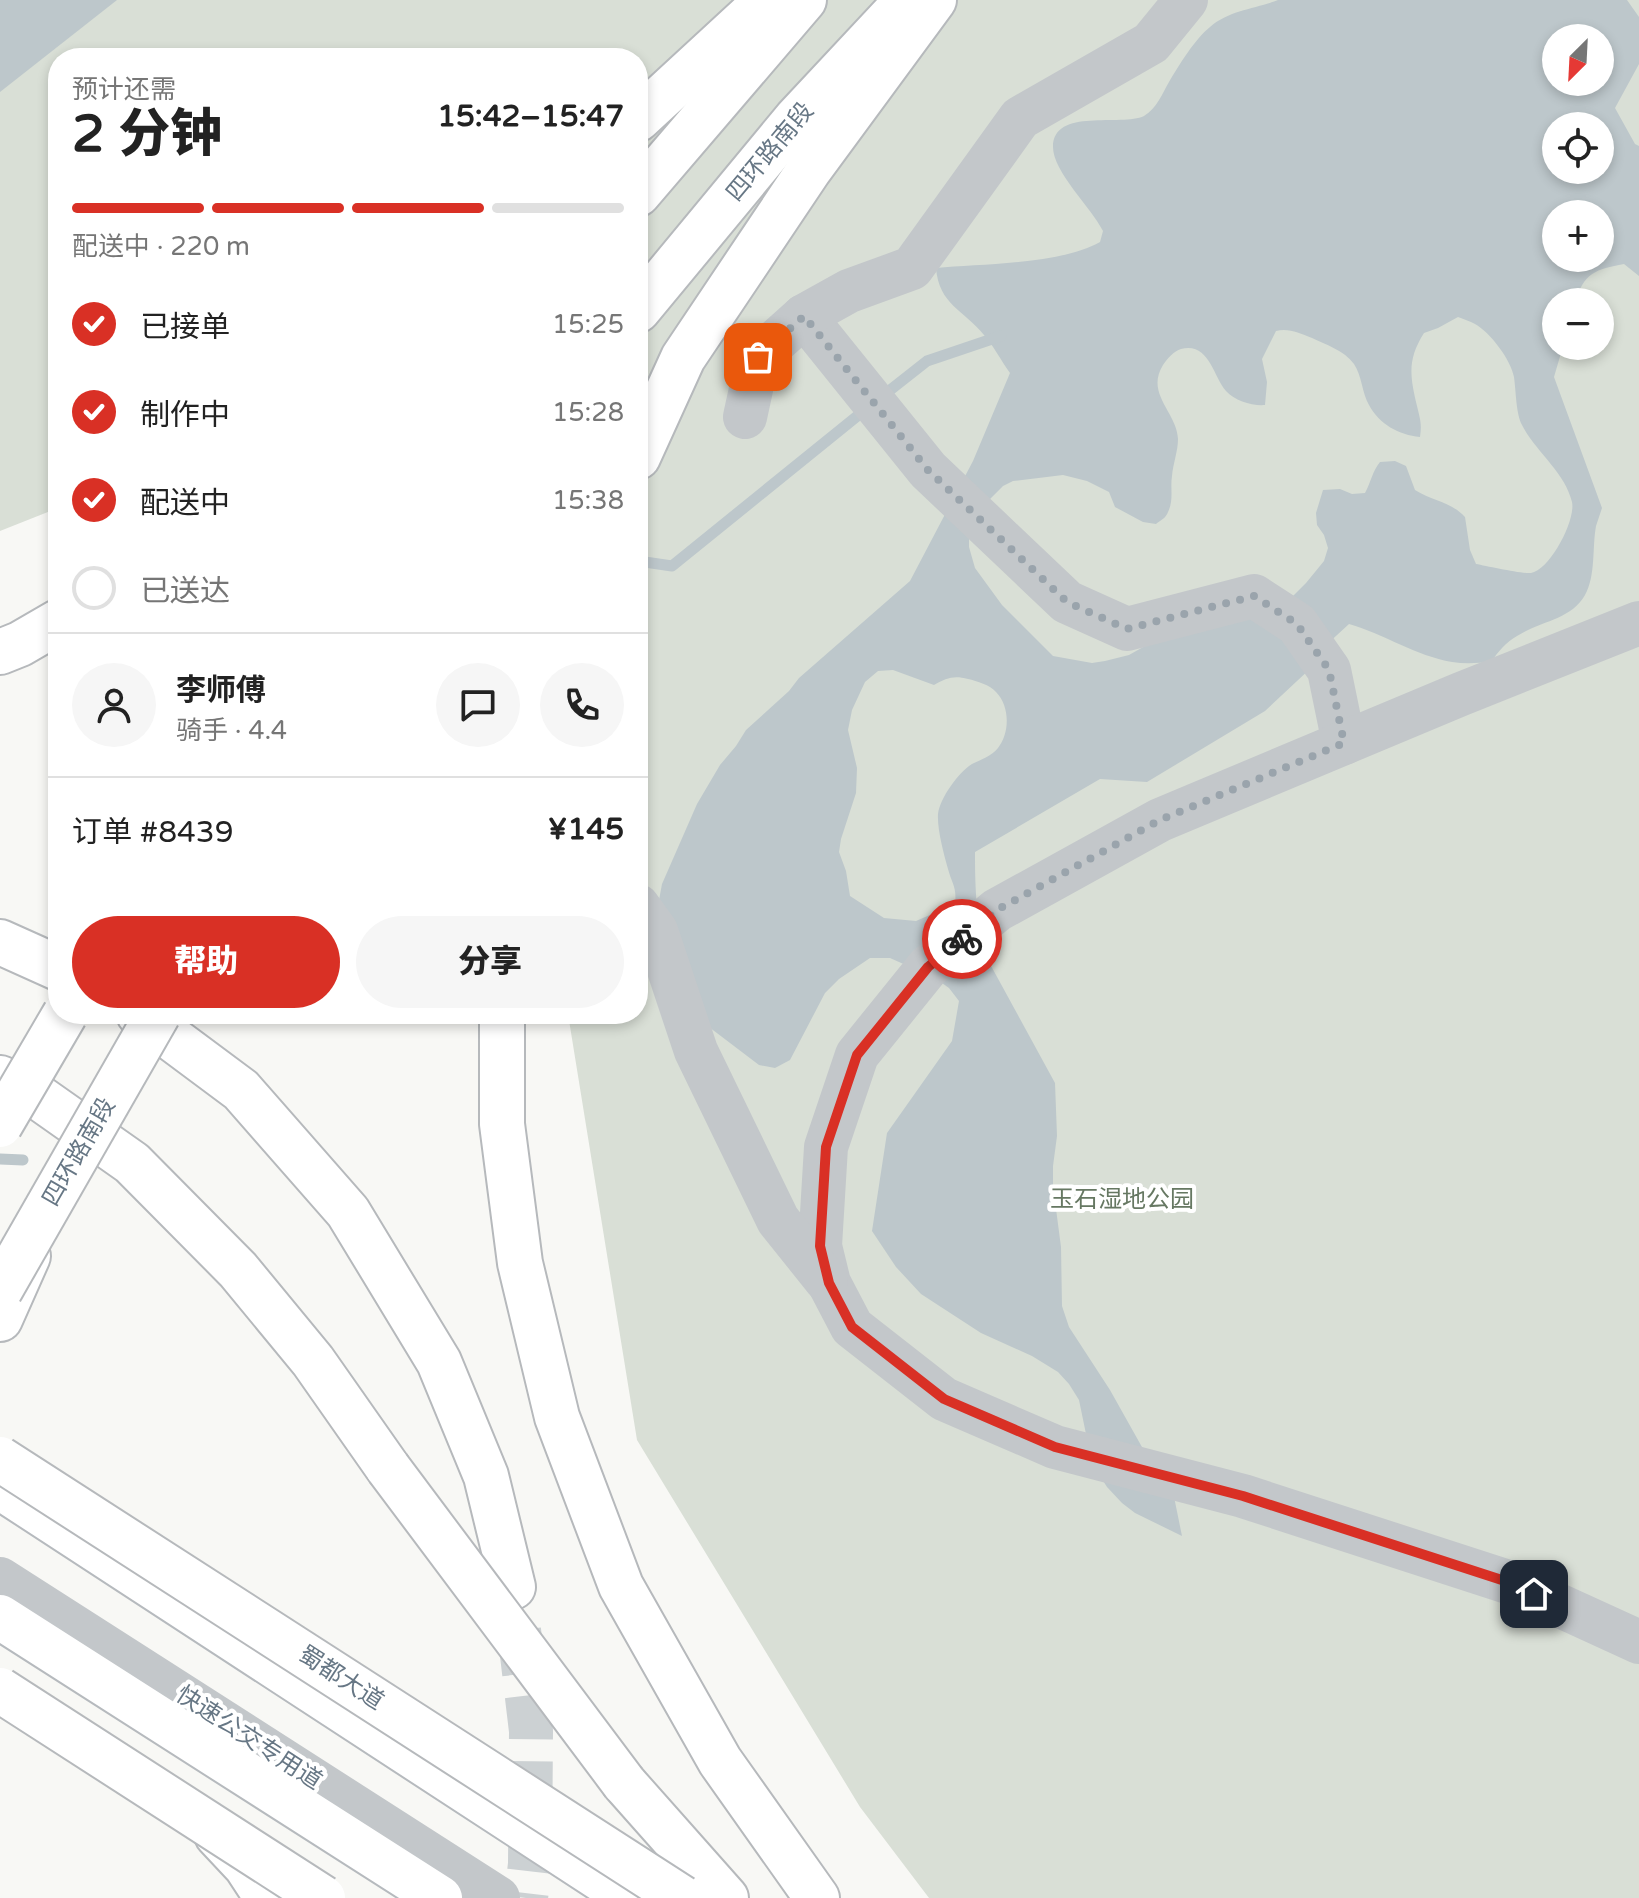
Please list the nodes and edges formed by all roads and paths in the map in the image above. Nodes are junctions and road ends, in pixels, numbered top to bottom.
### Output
1 (767, 0) edge
2 (804, 0) edge
3 (908, 0) edge
4 (934, 0) edge
5 (1186, 0) edge
6 (648, 110) edge
7 (648, 182) edge
8 (648, 298) edge
9 (804, 316) junction
10 (745, 417) dead end
11 (648, 435) edge
12 (1639, 623) edge
13 (48, 628) edge
14 (0, 652) edge
15 (1344, 743) junction
16 (648, 920) edge
17 (0, 942) edge
18 (48, 964) edge
19 (59, 1024) edge
20 (152, 1024) edge
21 (152, 1024) edge
22 (502, 1024) edge
23 (0, 1078) edge
24 (0, 1125) edge
25 (63, 1178) junction
26 (830, 1285) junction
27 (0, 1290) edge
28 (0, 1319) edge
29 (0, 1459) edge
30 (0, 1487) edge
31 (0, 1579) edge
32 (513, 1587) tunnel mouth
33 (0, 1617) edge
34 (1639, 1642) edge
35 (0, 1672) edge
36 (0, 1690) edge
37 (171, 1782) junction
38 (267, 1898) edge
39 (323, 1898) edge
40 (348, 1898) edge
41 (440, 1898) edge
42 (498, 1898) edge
43 (630, 1898) edge
44 (682, 1898) edge
45 (726, 1898) edge
46 (817, 1898) edge

1 - 6 main road
2 - 7 main road
3 - 8 main road, 四环路南段
4 - 11 main road
5 - 9 lane
9 - 10 lane
9 - 15 lane
12 - 15 lane
13 - 14 main road
15 - 26 lane
16 - 26 lane
17 - 18 main road
19 - 24 main road, bridge
20 - 32 main road
21 - 25 main road, 四环路南段, bridge
22 - 46 main road
23 - 45 main road, bridge
25 - 27 main road, 四环路南段, bridge
25 - 28 main road, bridge
26 - 34 lane
29 - 44 main road, 蜀都大道, bridge
30 - 43 main road
31 - 42 lane, 快速公交专用道
33 - 41 main road
35 - 37 main road
36 - 39 main road, bridge
37 - 38 main road
37 - 40 main road

